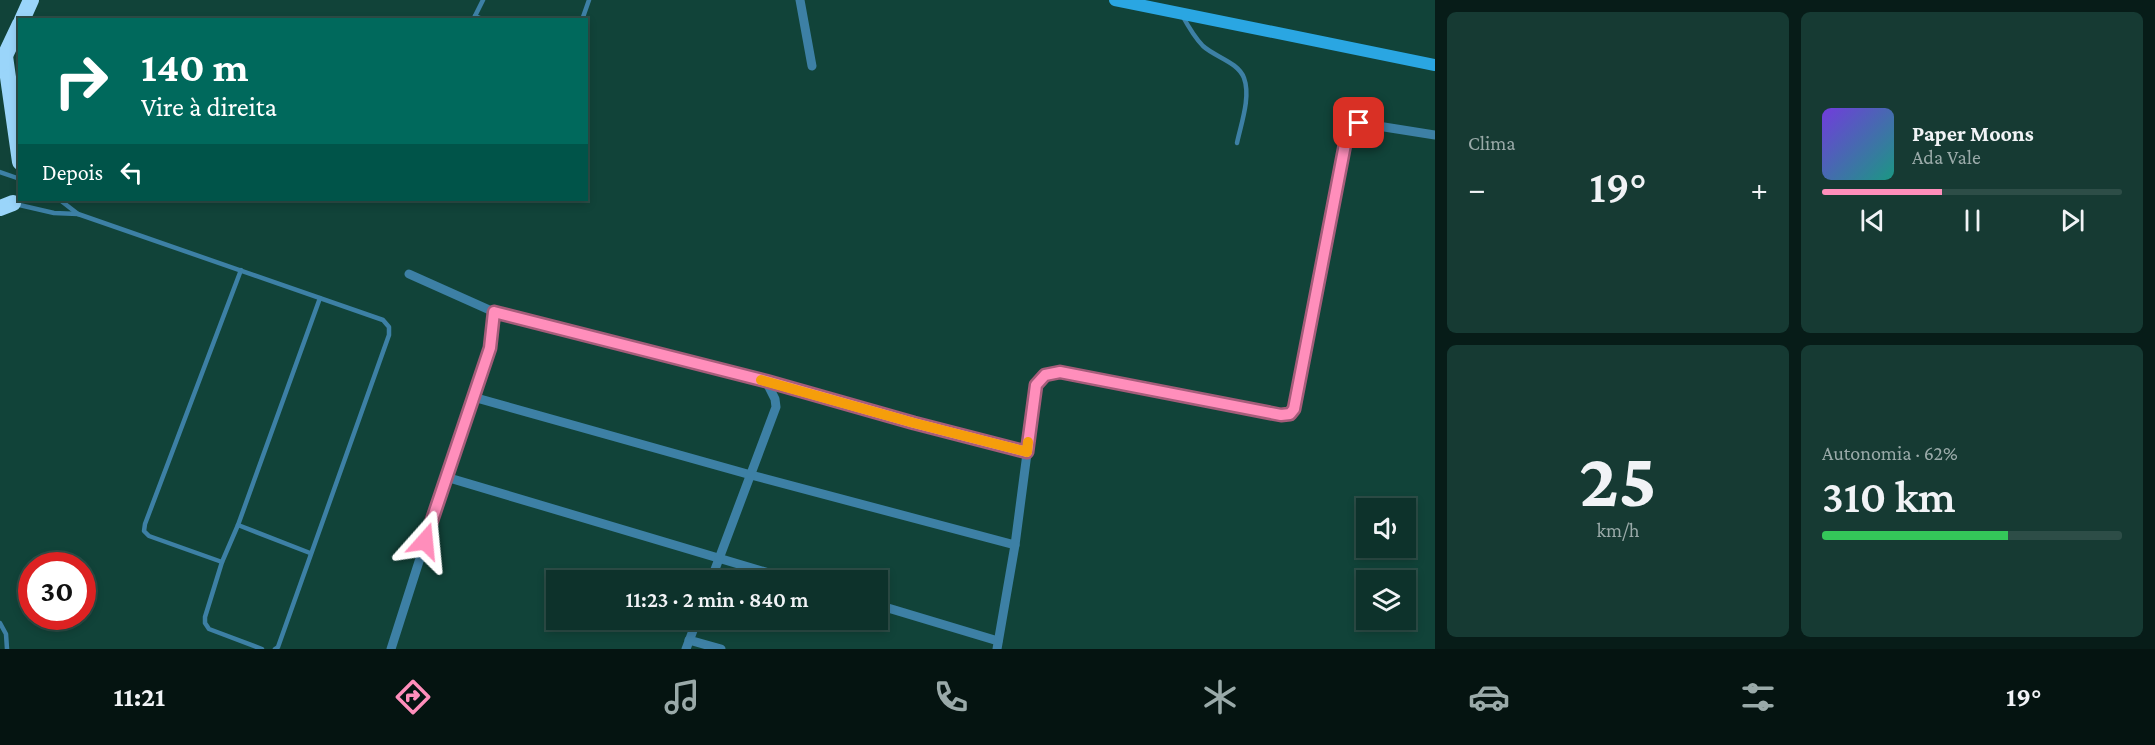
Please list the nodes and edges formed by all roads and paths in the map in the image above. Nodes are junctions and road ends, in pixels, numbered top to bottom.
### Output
1 (31, 0) edge
2 (483, 0) edge
3 (589, 0) edge
4 (800, 0) edge
5 (1115, 0) edge
6 (1181, 13) junction
7 (23, 18) edge
8 (474, 18) edge
9 (581, 18) edge
10 (18, 28) edge
11 (2, 61) edge
12 (1435, 65) edge
13 (813, 66) dead end
14 (1435, 135) edge
15 (1237, 143) dead end
16 (18, 151) edge
17 (0, 172) edge
18 (18, 178) edge
19 (61, 201) edge
20 (10, 202) edge
21 (78, 214) junction
22 (241, 270) junction
23 (409, 274) dead end
24 (320, 298) junction
25 (494, 312) junction
26 (766, 381) junction
27 (473, 397) junction
28 (1027, 452) junction
29 (752, 475) junction
30 (446, 477) junction
31 (238, 525) junction
32 (1014, 545) junction
33 (310, 553) junction
34 (719, 559) junction
35 (222, 562) junction
36 (715, 570) edge
37 (757, 570) edge
38 (888, 608) edge
39 (0, 623) edge
40 (693, 630) edge
41 (687, 644) edge
42 (998, 645) edge
43 (7, 649) edge
44 (262, 649) edge
45 (275, 649) edge
46 (391, 649) edge
47 (722, 649) edge

1 - 7 highway
2 - 8 lane
3 - 9 lane
4 - 13 street
5 - 6 main road
6 - 12 main road
6 - 15 lane
10 - 11 highway
11 - 16 highway
14 - 28 street
17 - 18 lane
19 - 21 lane
20 - 21 lane
21 - 22 lane
22 - 24 lane
22 - 35 lane
23 - 25 street
24 - 31 lane
24 - 33 lane
25 - 26 street
25 - 27 street
26 - 28 street
26 - 29 street
27 - 29 street
27 - 30 street
28 - 32 street
29 - 32 street
29 - 34 street
30 - 34 street
30 - 46 street
31 - 33 lane
31 - 35 lane
32 - 42 street
33 - 45 lane
34 - 36 street
34 - 37 street
35 - 44 lane
38 - 42 street
39 - 43 lane
40 - 41 street
41 - 47 street

